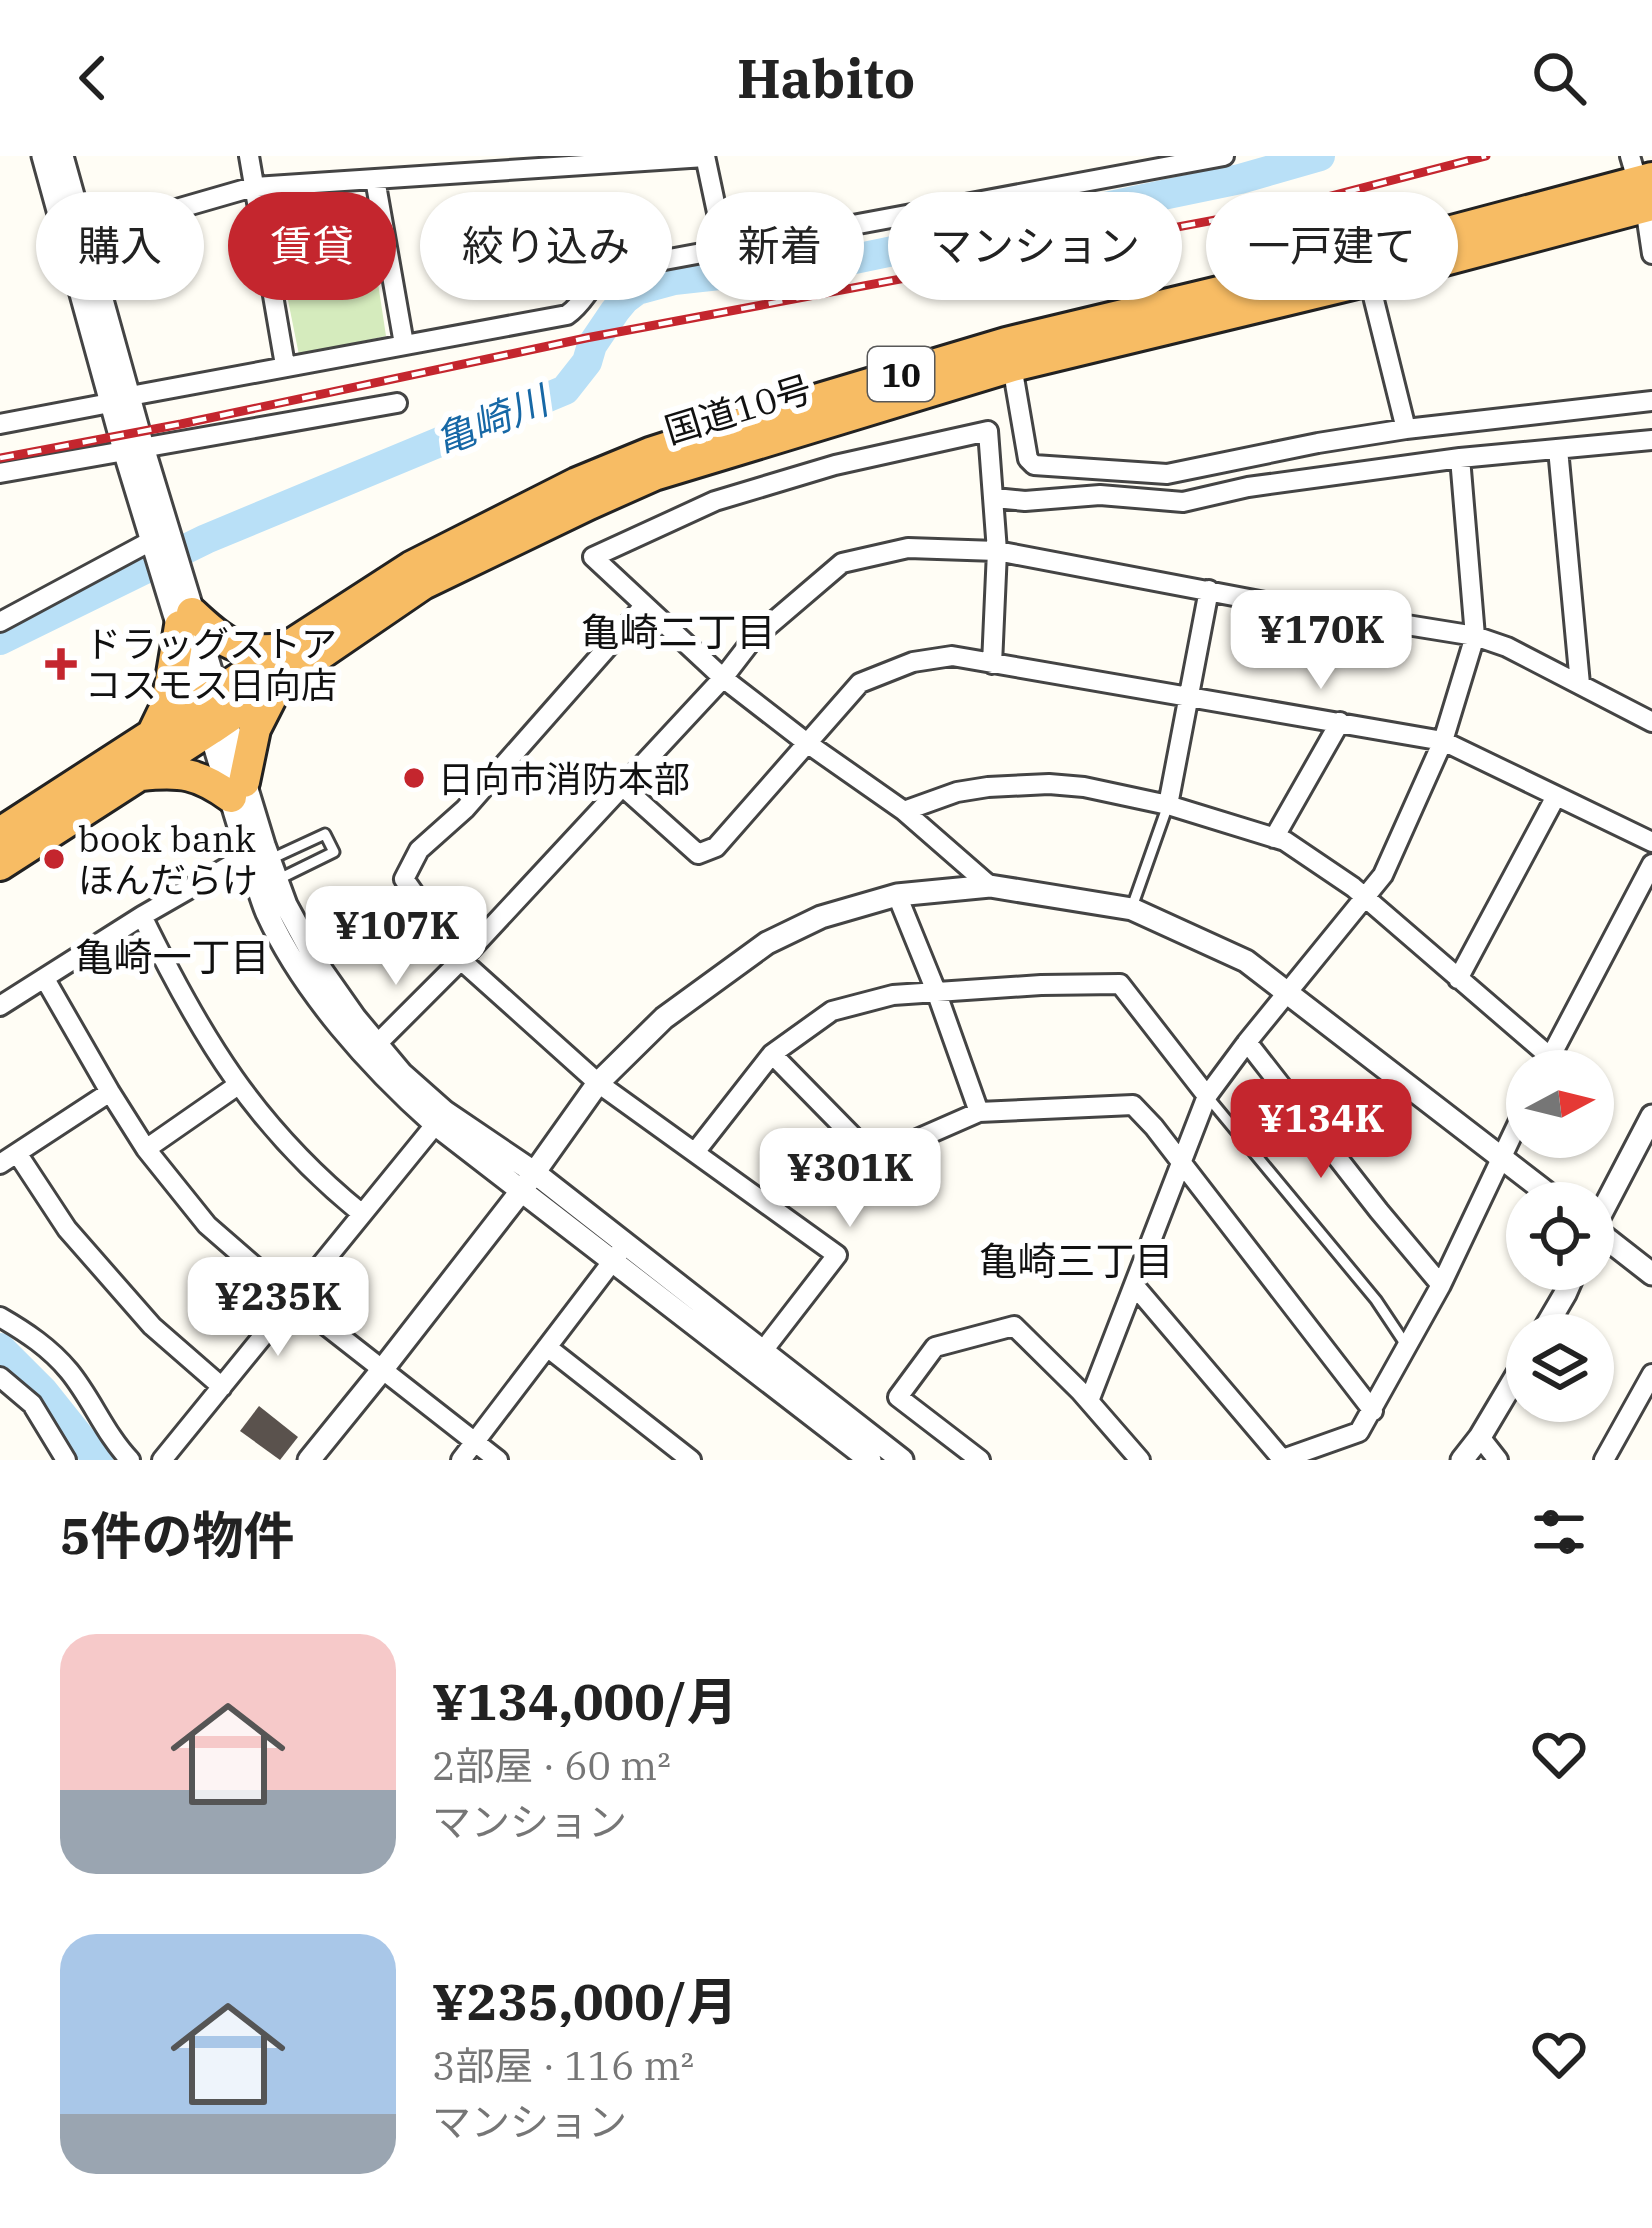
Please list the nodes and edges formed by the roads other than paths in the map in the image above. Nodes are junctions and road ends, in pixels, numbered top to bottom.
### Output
1 (43, 156) edge
2 (62, 156) edge
3 (249, 156) edge
4 (705, 156) edge
5 (1225, 156) edge
6 (375, 179) junction
7 (1643, 186) edge
8 (253, 187) junction
9 (57, 192) edge
10 (68, 192) edge
11 (713, 192) edge
12 (204, 201) edge
13 (864, 224) edge
14 (1458, 240) edge
15 (1652, 254) edge
16 (696, 256) edge
17 (1206, 297) edge
18 (92, 300) edge
19 (1374, 300) edge
20 (404, 344) junction
21 (1010, 354) junction
22 (285, 365) junction
23 (120, 399) junction
24 (1652, 401) edge
25 (397, 403) dead end
26 (0, 424) edge
27 (1406, 429) junction
28 (1652, 440) edge
29 (134, 448) junction
30 (1558, 449) junction
31 (1460, 458) junction
32 (0, 473) edge
33 (995, 498) junction
34 (159, 536) junction
35 (997, 551) junction
36 (1209, 590) junction
37 (644, 606) junction
38 (186, 620) junction
39 (0, 622) edge
40 (1475, 636) junction
41 (283, 664) junction
42 (992, 664) junction
43 (723, 678) junction
44 (1580, 684) junction
45 (1189, 695) junction
46 (213, 710) junction
47 (1340, 722) junction
48 (1652, 722) edge
49 (152, 735) junction
50 (1443, 741) junction
51 (807, 743) junction
52 (140, 775) junction
53 (621, 785) junction
54 (237, 789) junction
55 (1555, 797) junction
56 (1168, 805) junction
57 (904, 811) junction
58 (0, 833) edge
59 (1274, 838) junction
60 (1652, 842) edge
61 (1652, 864) edge
62 (0, 865) edge
63 (262, 866) junction
64 (990, 886) junction
65 (897, 895) junction
66 (1363, 897) junction
67 (1132, 909) junction
68 (142, 916) junction
69 (461, 960) junction
70 (45, 979) junction
71 (1459, 979) junction
72 (936, 992) junction
73 (1288, 994) junction
74 (0, 1006) edge
75 (1247, 1042) junction
76 (372, 1050) junction
77 (1532, 1050) edge
78 (1553, 1050) edge
79 (772, 1054) junction
80 (598, 1083) junction
81 (238, 1084) junction
82 (110, 1092) junction
83 (1208, 1096) junction
84 (979, 1112) junction
85 (1652, 1116) edge
86 (440, 1118) junction
87 (146, 1148) junction
88 (1506, 1149) edge
89 (696, 1151) junction
90 (1502, 1157) junction
91 (8, 1159) edge
92 (1181, 1163) junction
93 (529, 1182) junction
94 (1534, 1182) edge
95 (1614, 1188) edge
96 (361, 1213) junction
97 (1614, 1244) edge
98 (620, 1252) junction
99 (1652, 1274) edge
100 (1134, 1285) junction
101 (1441, 1285) junction
102 (292, 1298) junction
103 (0, 1317) edge
104 (547, 1347) junction
105 (1408, 1348) junction
106 (762, 1352) junction
107 (382, 1370) junction
108 (1652, 1374) edge
109 (0, 1377) edge
110 (222, 1387) junction
111 (1506, 1393) edge
112 (1088, 1401) junction
113 (1633, 1410) junction
114 (1373, 1411) junction
115 (1652, 1424) edge
116 (1480, 1437) junction
117 (475, 1442) junction
118 (865, 1453) edge
119 (66, 1460) edge
120 (130, 1460) edge
121 (162, 1460) edge
122 (309, 1460) edge
123 (461, 1460) edge
124 (498, 1460) edge
125 (691, 1460) edge
126 (902, 1460) edge
127 (980, 1460) edge
128 (1140, 1460) edge
129 (1281, 1460) edge
130 (1462, 1460) edge
131 (1498, 1460) edge
132 (1604, 1460) edge

1 - 9 street
2 - 10 street
3 - 8 street
4 - 6 street
4 - 11 street
5 - 13 street
6 - 8 street
6 - 20 street
7 - 14 highway, 国道10号 / 10
7 - 15 street
8 - 12 street
8 - 22 street
16 - 20 street
17 - 21 highway, 国道10号 / 10
18 - 23 street
19 - 27 street
20 - 22 street
21 - 27 street
21 - 41 highway, 国道10号 / 10
22 - 23 street
23 - 26 street
23 - 29 street
24 - 27 street
25 - 29 street
28 - 30 street
29 - 32 street
29 - 34 street
30 - 31 street
30 - 44 street
31 - 33 street
31 - 40 street
33 - 35 street
33 - 37 street
34 - 38 street
34 - 39 street
35 - 36 street
35 - 42 street
35 - 43 street
36 - 40 street
36 - 45 street
37 - 43 street
37 - 69 street
38 - 41 highway
38 - 46 street
38 - 49 highway
40 - 44 street
40 - 50 street
41 - 46 highway, 国道10号 / 10
41 - 54 highway
42 - 45 street
42 - 51 street
43 - 51 street
43 - 53 street
44 - 48 street
45 - 47 street
45 - 56 street
46 - 49 highway, 国道10号 / 10
46 - 52 highway, 国道10号 / 10
46 - 54 street
47 - 50 street
47 - 59 street
49 - 58 highway, 国道10号 / 10
50 - 55 street
50 - 66 street
51 - 53 street
51 - 57 street
52 - 54 highway
52 - 62 highway, 国道10号 / 10
53 - 69 street
54 - 63 street
55 - 60 street
55 - 71 street
56 - 57 street
56 - 59 street
56 - 67 lane
57 - 64 street
59 - 66 street
61 - 78 street
63 - 63 lane
63 - 68 street
63 - 76 street
64 - 65 street
64 - 67 street
65 - 72 street
65 - 80 street
66 - 71 street
66 - 73 street
67 - 73 street
68 - 70 street
68 - 81 street
69 - 76 street
69 - 80 street
70 - 74 street
70 - 82 street
71 - 77 street
72 - 79 street
72 - 83 street
72 - 84 street
73 - 75 street
73 - 90 street
75 - 83 street
75 - 101 street
76 - 86 street
79 - 84 street
79 - 89 street
80 - 89 street
80 - 93 street
81 - 87 street
81 - 96 street
82 - 87 street
82 - 91 street
83 - 92 street
83 - 105 lane
84 - 92 street
85 - 95 street
86 - 93 street
86 - 96 street
87 - 102 street
88 - 90 street
89 - 106 street
90 - 94 street
90 - 101 street
91 - 110 street
92 - 100 street
92 - 114 street
93 - 98 street
93 - 107 street
96 - 102 street
97 - 99 street
98 - 104 street
98 - 106 street
98 - 118 street
100 - 112 street
100 - 129 street
101 - 105 street
102 - 107 street
102 - 110 street
103 - 120 street
104 - 117 street
104 - 125 street
105 - 114 street
106 - 118 street
107 - 117 street
107 - 122 street
108 - 113 street
109 - 119 street
110 - 121 street
111 - 116 street
112 - 127 street
112 - 128 street
113 - 115 street
113 - 132 street
114 - 129 street
116 - 130 street
116 - 131 street
117 - 123 street
117 - 124 street
118 - 126 street

